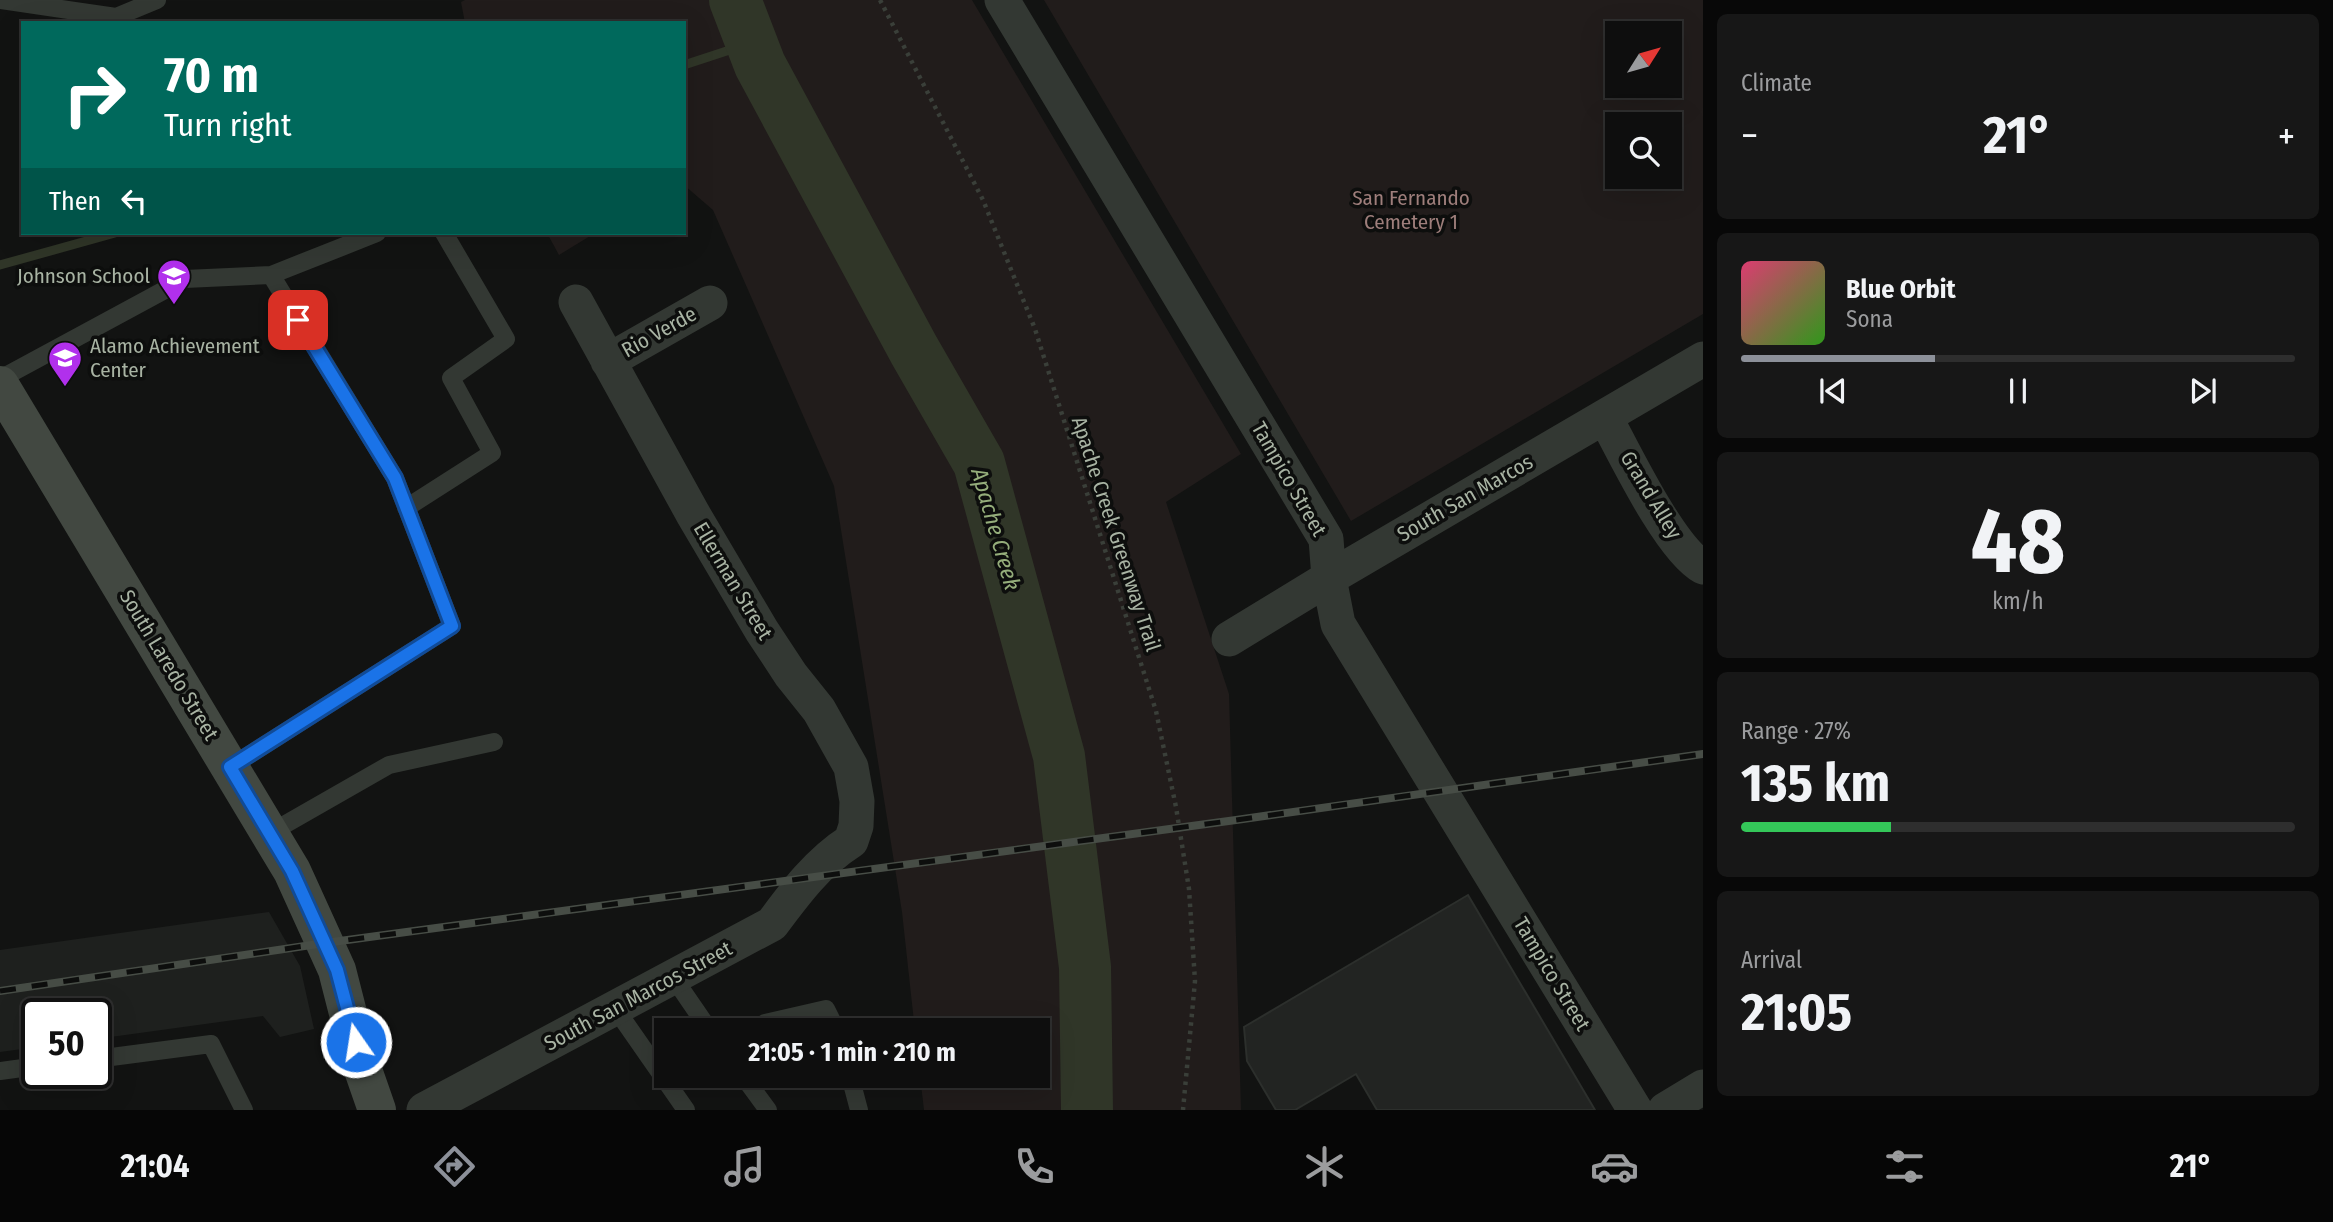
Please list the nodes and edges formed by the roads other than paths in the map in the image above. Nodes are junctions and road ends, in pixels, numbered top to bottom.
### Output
1 (0, 0) edge
2 (157, 0) edge
3 (1002, 0) edge
4 (372, 235) edge
5 (445, 235) edge
6 (271, 275) junction
7 (576, 302) dead end
8 (710, 303) dead end
9 (1703, 359) edge
10 (608, 360) junction
11 (0, 379) edge
12 (0, 385) edge
13 (1605, 417) junction
14 (406, 508) junction
15 (1703, 567) edge
16 (1329, 578) junction
17 (1229, 639) dead end
18 (494, 741) dead end
19 (230, 767) junction
20 (270, 833) junction
21 (831, 854) joint
22 (673, 977) junction
23 (615, 1008) junction
24 (701, 1018) edge
25 (787, 1018) edge
26 (830, 1018) edge
27 (112, 1057) edge
28 (21, 1068) edge
29 (0, 1071) edge
30 (1703, 1087) edge
31 (752, 1088) edge
32 (853, 1088) edge
33 (244, 1110) edge
34 (377, 1110) edge
35 (424, 1110) edge
36 (686, 1110) edge
37 (768, 1110) edge
38 (859, 1110) edge
39 (1635, 1110) edge
40 (1665, 1110) edge

1 - 2 lane
3 - 16 street, Tampico Street
4 - 6 lane
5 - 14 lane
6 - 11 lane
6 - 14 lane
7 - 10 street, Ellerman Street
8 - 10 street, Rio Verde
9 - 13 street, South San Marcos
10 - 21 street, Ellerman Street
12 - 19 main road, South Laredo Street
13 - 15 street, Grand Alley
13 - 16 street, South San Marcos
14 - 19 lane
16 - 17 street, South San Marcos
16 - 39 street, Tampico Street
18 - 20 lane
19 - 20 main road, South Laredo Street
20 - 34 main road, South Laredo Street
21 - 22 street, South San Marcos Street
22 - 23 street, South San Marcos Street
22 - 24 lane
23 - 35 street, South San Marcos Street
23 - 36 lane
25 - 26 lane
27 - 33 lane
28 - 29 lane
30 - 40 street
31 - 37 lane
32 - 38 lane

